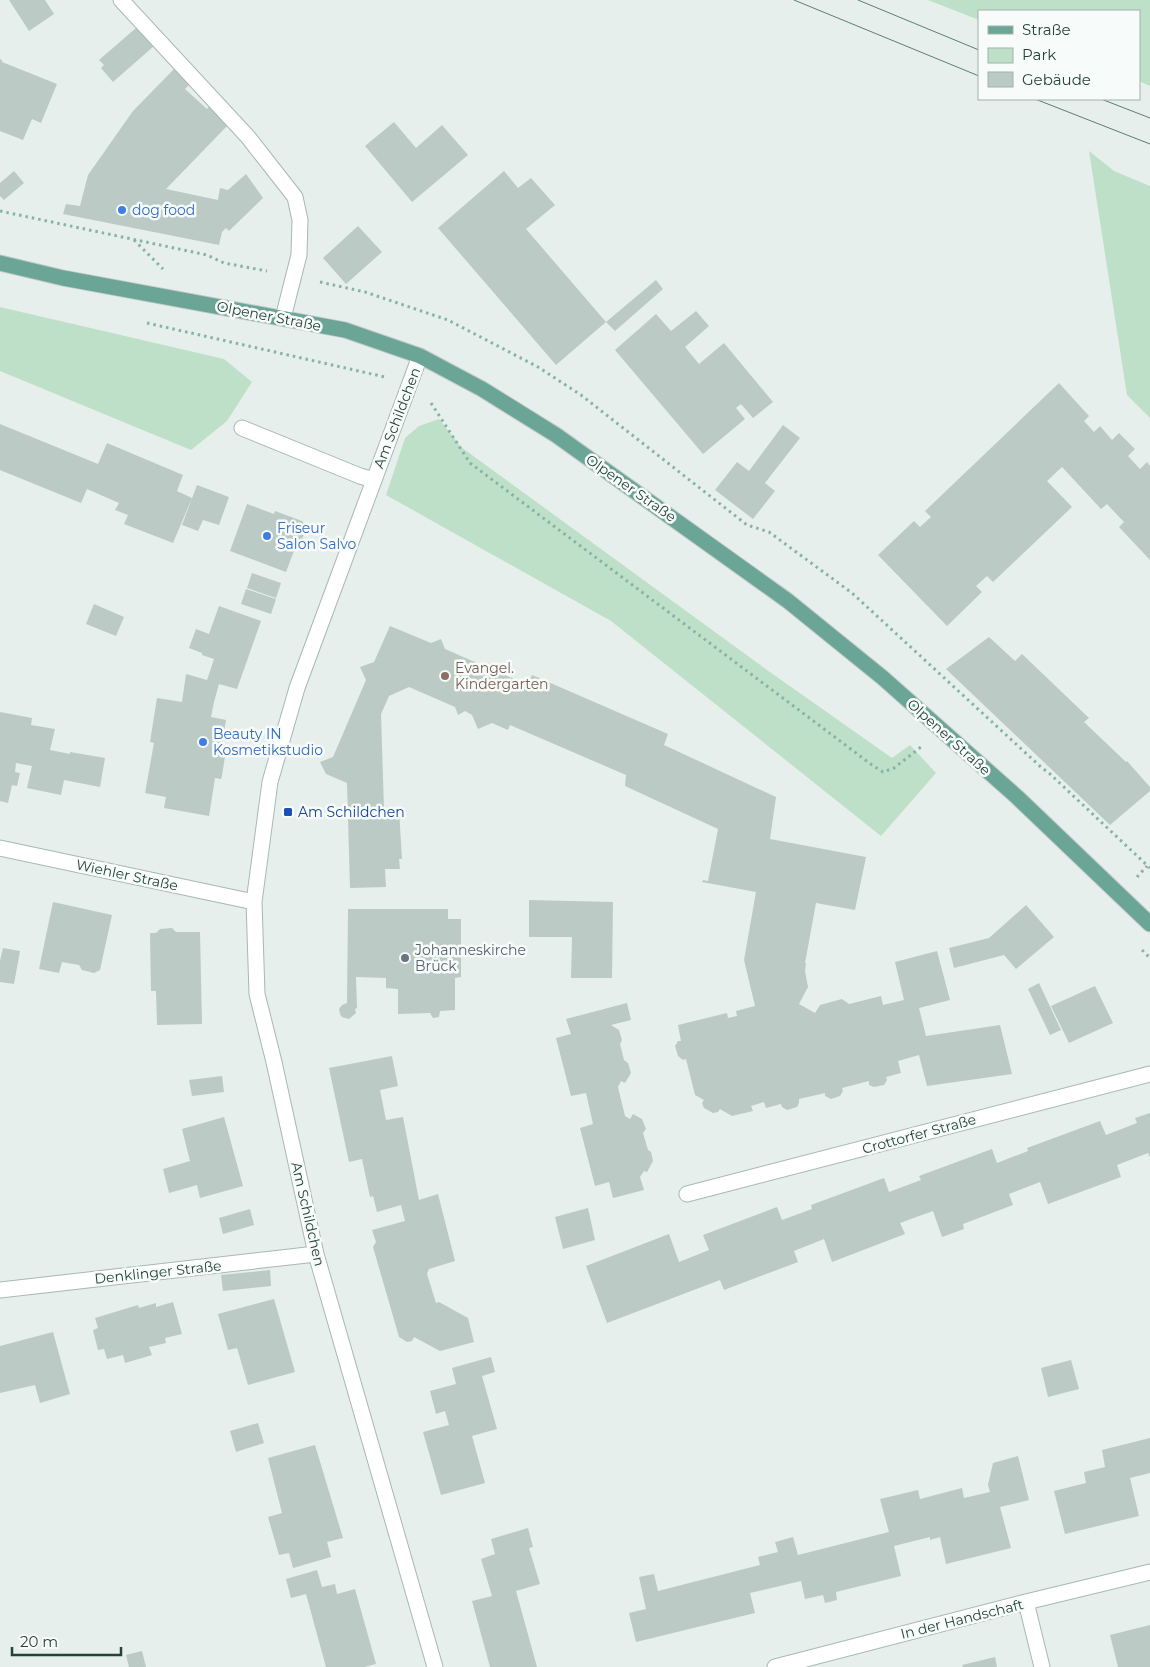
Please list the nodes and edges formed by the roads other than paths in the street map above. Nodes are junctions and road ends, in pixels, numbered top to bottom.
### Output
1 (121, 0) edge
2 (0, 263) edge
3 (283, 318) junction
4 (420, 356) junction
5 (242, 428) dead end
6 (374, 480) junction
7 (0, 848) edge
8 (254, 902) junction
9 (1150, 924) edge
10 (1150, 1074) edge
11 (687, 1194) dead end
12 (316, 1254) junction
13 (0, 1290) edge
14 (1150, 1572) edge
15 (1026, 1602) junction
16 (435, 1667) edge
17 (775, 1667) edge
18 (1042, 1667) edge

1 - 3 street
2 - 3 main road, Olpener Straße
3 - 4 main road, Olpener Straße
4 - 6 street, Am Schildchen
4 - 9 main road, Olpener Straße
5 - 6 street
6 - 8 street, Am Schildchen
7 - 8 street, Wiehler Straße
8 - 12 street, Am Schildchen
10 - 11 street, Crottorfer Straße
12 - 13 street, Denklinger Straße
12 - 16 street, Am Schildchen
14 - 15 street, In der Handschaft
15 - 17 street, In der Handschaft
15 - 18 street

